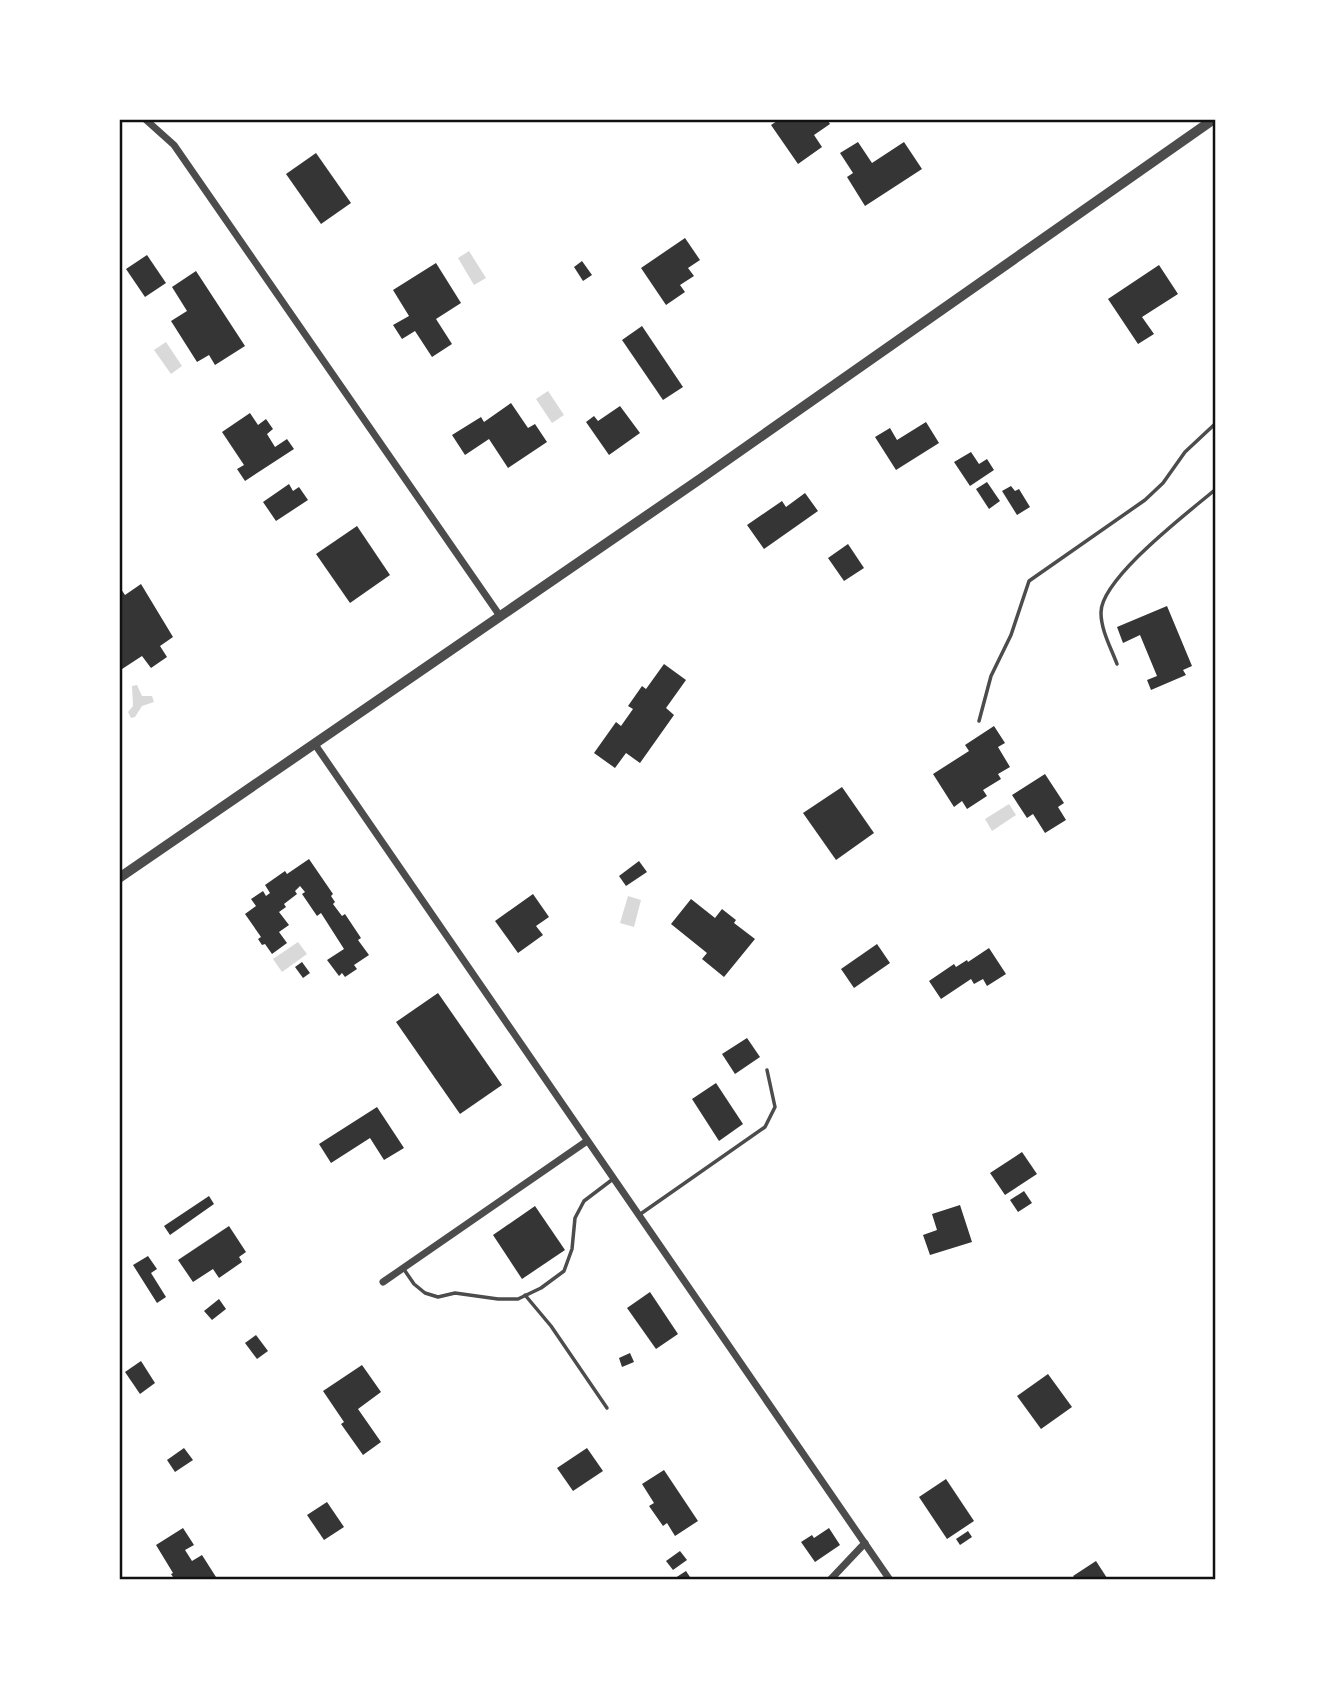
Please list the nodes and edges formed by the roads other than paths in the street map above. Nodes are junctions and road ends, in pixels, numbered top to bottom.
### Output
1 (145, 119) edge
2 (1214, 119) edge
3 (1216, 423) edge
4 (1216, 489) edge
5 (500, 616) junction
6 (1117, 664) dead end
7 (979, 721) dead end
8 (314, 743) junction
9 (119, 878) edge
10 (767, 1070) dead end
11 (587, 1141) junction
12 (613, 1178) junction
13 (639, 1215) junction
14 (403, 1268) junction
15 (383, 1282) dead end
16 (526, 1295) junction
17 (607, 1408) dead end
18 (865, 1543) junction
19 (830, 1580) edge
20 (890, 1580) edge

1 - 5 street
2 - 5 street
3 - 7 lane
4 - 6 lane
5 - 8 street
8 - 9 street
8 - 11 street
10 - 13 lane
11 - 12 street
11 - 14 street
12 - 13 street
12 - 16 lane
13 - 18 street
14 - 15 street
14 - 16 lane
16 - 17 lane
18 - 19 street
18 - 20 street

